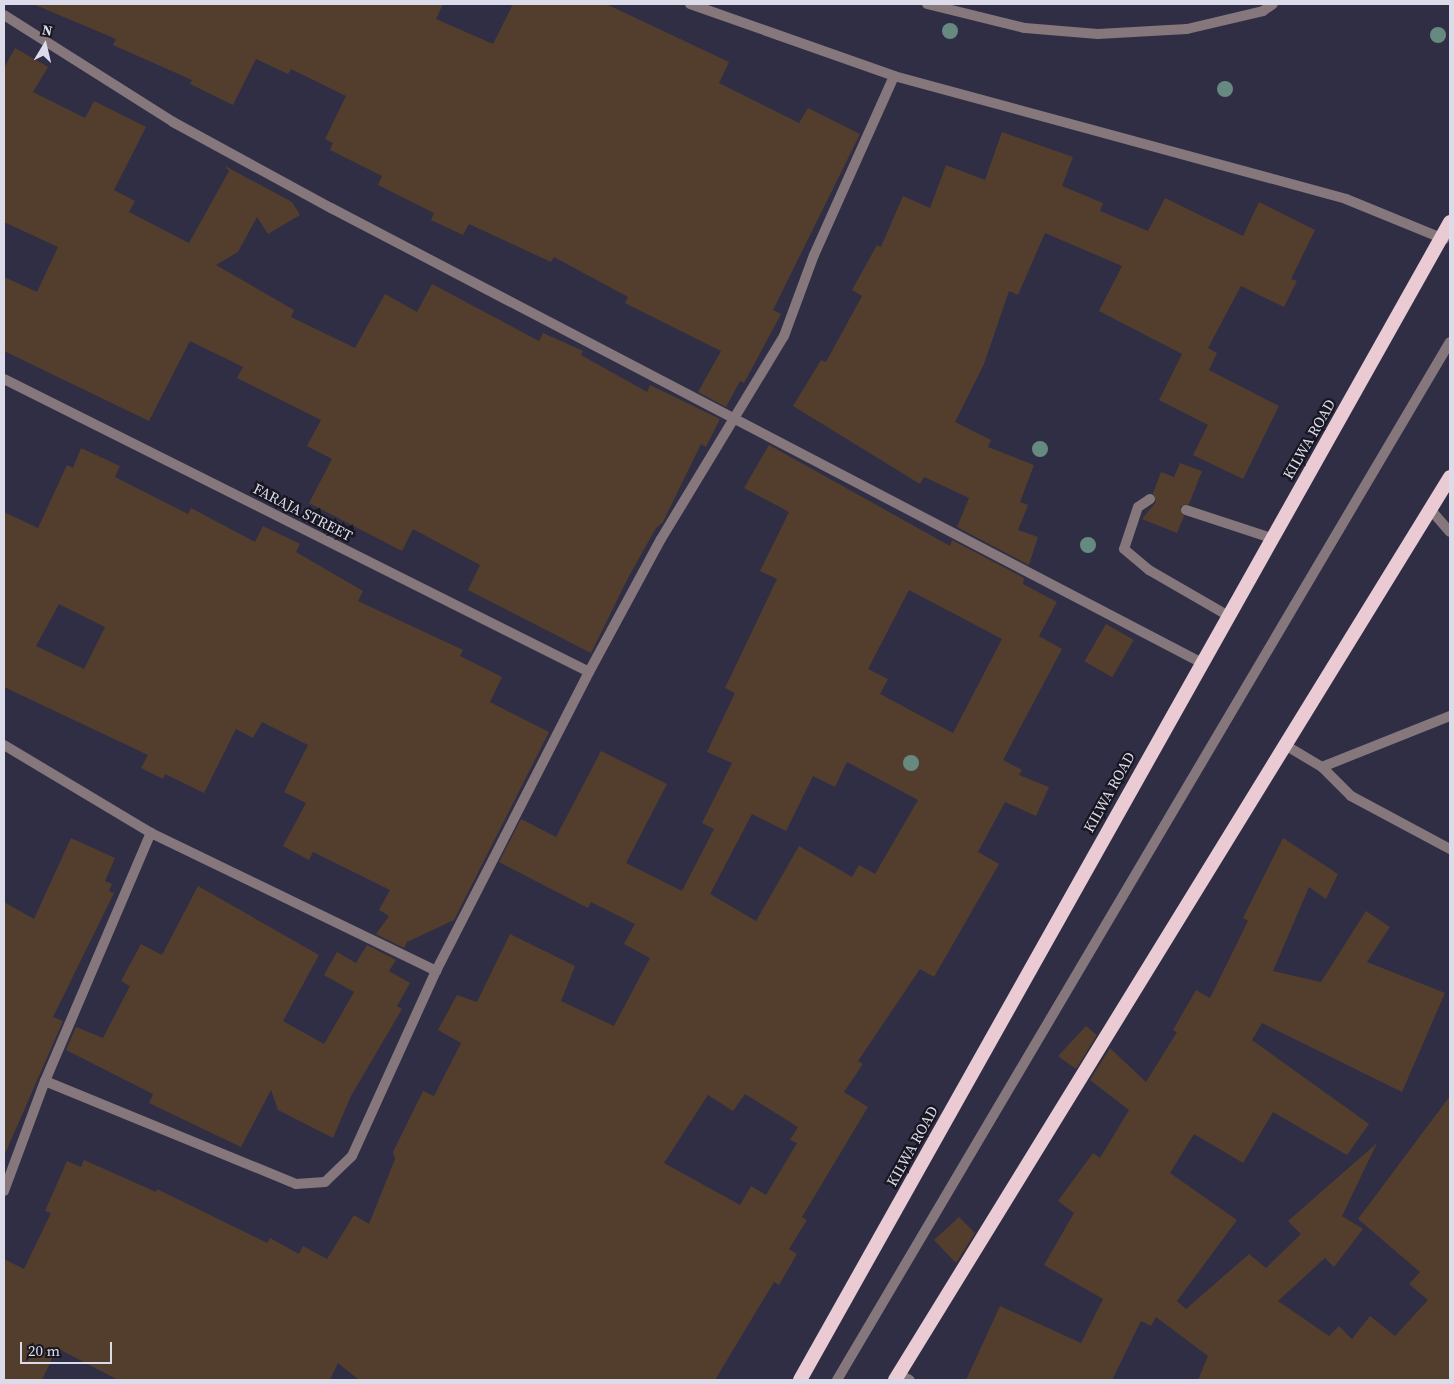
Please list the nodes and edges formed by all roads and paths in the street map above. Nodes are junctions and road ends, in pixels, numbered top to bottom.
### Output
1 (690, 4) edge
2 (927, 4) edge
3 (1273, 4) edge
4 (4, 15) edge
5 (894, 76) junction
6 (1450, 222) edge
7 (1444, 239) junction
8 (1450, 342) edge
9 (4, 379) edge
10 (732, 417) junction
11 (1450, 477) edge
12 (1150, 499) dead end
13 (1430, 509) junction
14 (1186, 510) dead end
15 (1450, 532) edge
16 (1271, 538) junction
17 (1227, 615) junction
18 (1200, 662) junction
19 (589, 672) junction
20 (1450, 716) edge
21 (4, 745) edge
22 (1285, 745) junction
23 (1322, 767) junction
24 (151, 833) junction
25 (1450, 849) edge
26 (436, 971) junction
27 (45, 1081) junction
28 (4, 1191) edge
29 (901, 1378) edge
30 (800, 1380) edge
31 (837, 1380) edge

1 - 5 street
2 - 3 street
4 - 10 street
5 - 7 street
5 - 10 street
6 - 7 highway, KILWA ROAD
7 - 16 highway, KILWA ROAD
8 - 31 street
9 - 19 street, FARAJA STREET
10 - 18 street
10 - 19 street
11 - 13 highway
12 - 17 street
13 - 15 street
13 - 22 highway
14 - 16 street
16 - 17 highway, KILWA ROAD
17 - 18 highway, KILWA ROAD
18 - 30 highway, KILWA ROAD
19 - 26 street
20 - 23 street
21 - 24 street
22 - 23 street
22 - 29 highway
23 - 25 street
24 - 26 street
24 - 27 street
26 - 27 street
27 - 28 street

